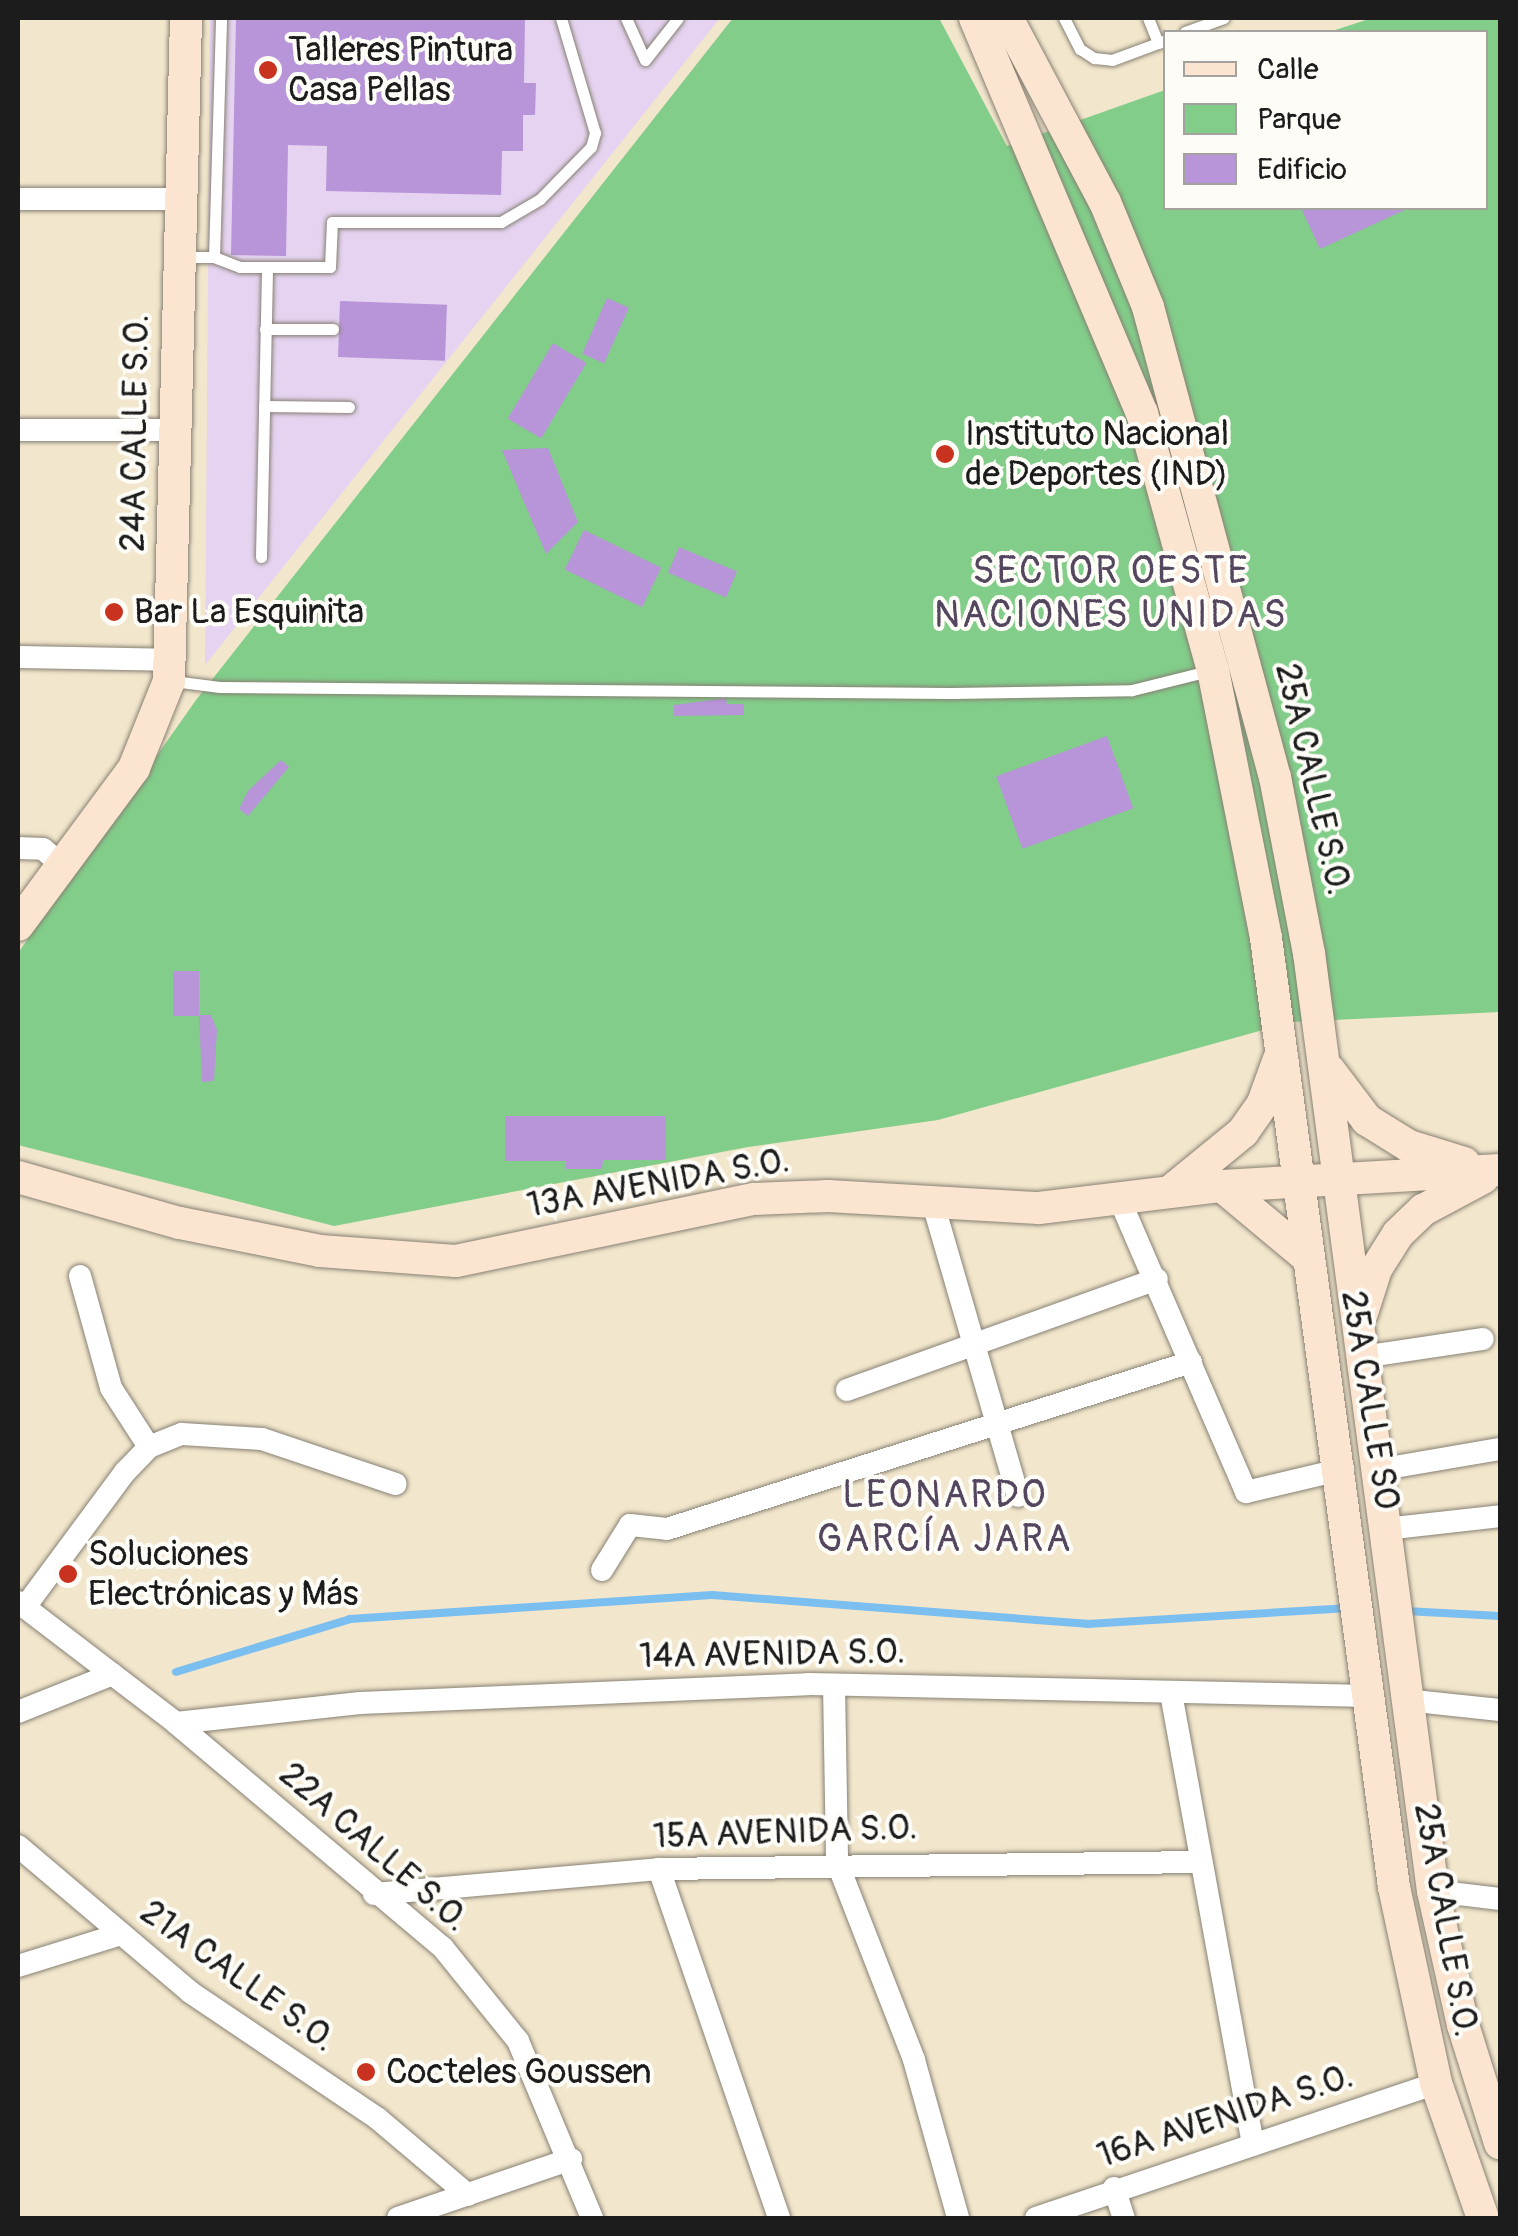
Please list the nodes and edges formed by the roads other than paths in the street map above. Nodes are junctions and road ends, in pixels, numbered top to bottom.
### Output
1 (186, 18) edge
2 (221, 18) edge
3 (561, 18) edge
4 (626, 18) edge
5 (678, 18) edge
6 (975, 18) edge
7 (1007, 18) edge
8 (1064, 18) edge
9 (1148, 18) edge
10 (1224, 18) edge
11 (1191, 30) edge
12 (1162, 42) edge
13 (18, 199) edge
14 (181, 200) junction
15 (214, 256) junction
16 (180, 257) junction
17 (266, 268) junction
18 (266, 329) junction
19 (333, 330) dead end
20 (1176, 403) junction
21 (264, 406) junction
22 (348, 407) dead end
23 (1142, 413) junction
24 (18, 430) edge
25 (176, 430) junction
26 (261, 556) dead end
27 (18, 657) edge
28 (1246, 663) junction
29 (169, 670) junction
30 (1213, 670) junction
31 (18, 848) edge
32 (63, 866) junction
33 (18, 925) edge
34 (1282, 1050) junction
35 (1321, 1050) junction
36 (1500, 1170) edge
37 (18, 1178) edge
38 (1340, 1182) junction
39 (1298, 1184) junction
40 (1222, 1186) junction
41 (1170, 1192) junction
42 (932, 1200) junction
43 (1121, 1203) junction
44 (1308, 1258) junction
45 (80, 1276) dead end
46 (1156, 1279) junction
47 (1482, 1339) dead end
48 (1360, 1342) junction
49 (974, 1344) junction
50 (1191, 1362) junction
51 (846, 1390) dead end
52 (997, 1424) junction
53 (150, 1447) junction
54 (1500, 1449) edge
55 (1343, 1469) junction
56 (1377, 1470) junction
57 (396, 1484) dead end
58 (1018, 1496) dead end
59 (1500, 1516) edge
60 (1384, 1529) junction
61 (602, 1570) dead end
62 (21, 1604) edge
63 (1395, 1620) joint
64 (1361, 1628) joint
65 (113, 1674) junction
66 (834, 1685) junction
67 (1171, 1694) junction
68 (1370, 1696) junction
69 (1406, 1700) junction
70 (1500, 1710) edge
71 (18, 1712) edge
72 (176, 1724) junction
73 (18, 1846) edge
74 (838, 1862) junction
75 (1199, 1862) junction
76 (659, 1869) junction
77 (1434, 1891) junction
78 (374, 1894) junction
79 (1500, 1899) edge
80 (121, 1934) junction
81 (18, 1966) edge
82 (1436, 2082) junction
83 (1500, 2143) edge
84 (1253, 2145) junction
85 (571, 2159) junction
86 (1114, 2188) junction
87 (468, 2195) junction
88 (398, 2218) edge
89 (592, 2218) edge
90 (779, 2218) edge
91 (958, 2218) edge
92 (1036, 2218) edge
93 (1124, 2218) edge
94 (1483, 2218) edge

1 - 14 street, 24A CALLE S.O.
2 - 15 lane
3 - 17 lane
4 - 5 lane
6 - 23 street, 25A CALLE S.O.
7 - 20 street, 25A CALLE S.O.
8 - 12 lane
9 - 12 lane
10 - 11 lane
13 - 14 street
14 - 16 street, 24A CALLE S.O.
15 - 16 lane
15 - 17 lane
16 - 25 street, 24A CALLE S.O.
17 - 18 lane
18 - 19 lane
18 - 21 lane
20 - 23 street
20 - 28 street, 25A CALLE S.O.
21 - 22 lane
21 - 26 lane
23 - 30 street, 25A CALLE S.O.
24 - 25 street
25 - 29 street, 24A CALLE S.O.
27 - 29 street
28 - 30 lane
28 - 35 street, 25A CALLE S.O.
29 - 30 lane
29 - 32 street, 24A CALLE S.O.
30 - 34 street, 25A CALLE S.O.
31 - 32 street
32 - 33 street, 24A CALLE S.O.
34 - 39 street, 25A CALLE S.O.
34 - 41 street
35 - 36 street
35 - 38 street, 25A CALLE S.O.
36 - 38 street, 13A AVENIDA S.O.
36 - 48 street
37 - 42 street, 13A AVENIDA S.O.
38 - 39 street, 13A AVENIDA S.O.
38 - 48 street, 25A CALLE SO
39 - 40 street, 13A AVENIDA S.O.
39 - 44 street, 25A CALLE SO
40 - 41 street, 13A AVENIDA S.O.
40 - 44 street
41 - 43 street, 13A AVENIDA S.O.
42 - 43 street, 13A AVENIDA S.O.
42 - 49 street
43 - 46 street
44 - 55 street, 25A CALLE SO
45 - 53 street
46 - 49 street
46 - 50 street
47 - 48 street
48 - 56 street, 25A CALLE SO
49 - 51 street
49 - 52 street
50 - 52 street
50 - 55 street
52 - 58 street
52 - 61 street
53 - 57 street
53 - 62 street
54 - 56 street
55 - 64 street, 25A CALLE SO
56 - 60 street, 25A CALLE SO
59 - 60 street
60 - 63 street, 25A CALLE SO
62 - 65 street, 22A CALLE S.O.
63 - 69 street, 25A CALLE S.O.
64 - 68 street, 25A CALLE S.O.
65 - 71 street
65 - 72 street, 22A CALLE S.O.
66 - 67 street, 14A AVENIDA S.O.
66 - 72 street, 14A AVENIDA S.O.
66 - 74 street
67 - 68 street, 14A AVENIDA S.O.
67 - 75 street
68 - 82 street, 25A CALLE S.O.
69 - 70 street
69 - 77 street, 25A CALLE S.O.
72 - 78 street, 22A CALLE S.O.
73 - 80 street, 21A CALLE S.O.
74 - 75 street, 15A AVENIDA S.O.
74 - 76 street, 15A AVENIDA S.O.
74 - 91 street
75 - 84 street
76 - 78 street, 15A AVENIDA S.O.
76 - 90 street
77 - 79 street
77 - 83 street, 25A CALLE S.O.
78 - 85 street, 22A CALLE S.O.
80 - 81 street
80 - 87 street, 21A CALLE S.O.
82 - 84 street, 16A AVENIDA S.O.
82 - 94 street, 25A CALLE S.O.
84 - 86 street, 16A AVENIDA S.O.
85 - 87 street
85 - 89 street, 22A CALLE S.O.
86 - 92 street, 16A AVENIDA S.O.
86 - 93 street
87 - 88 street

